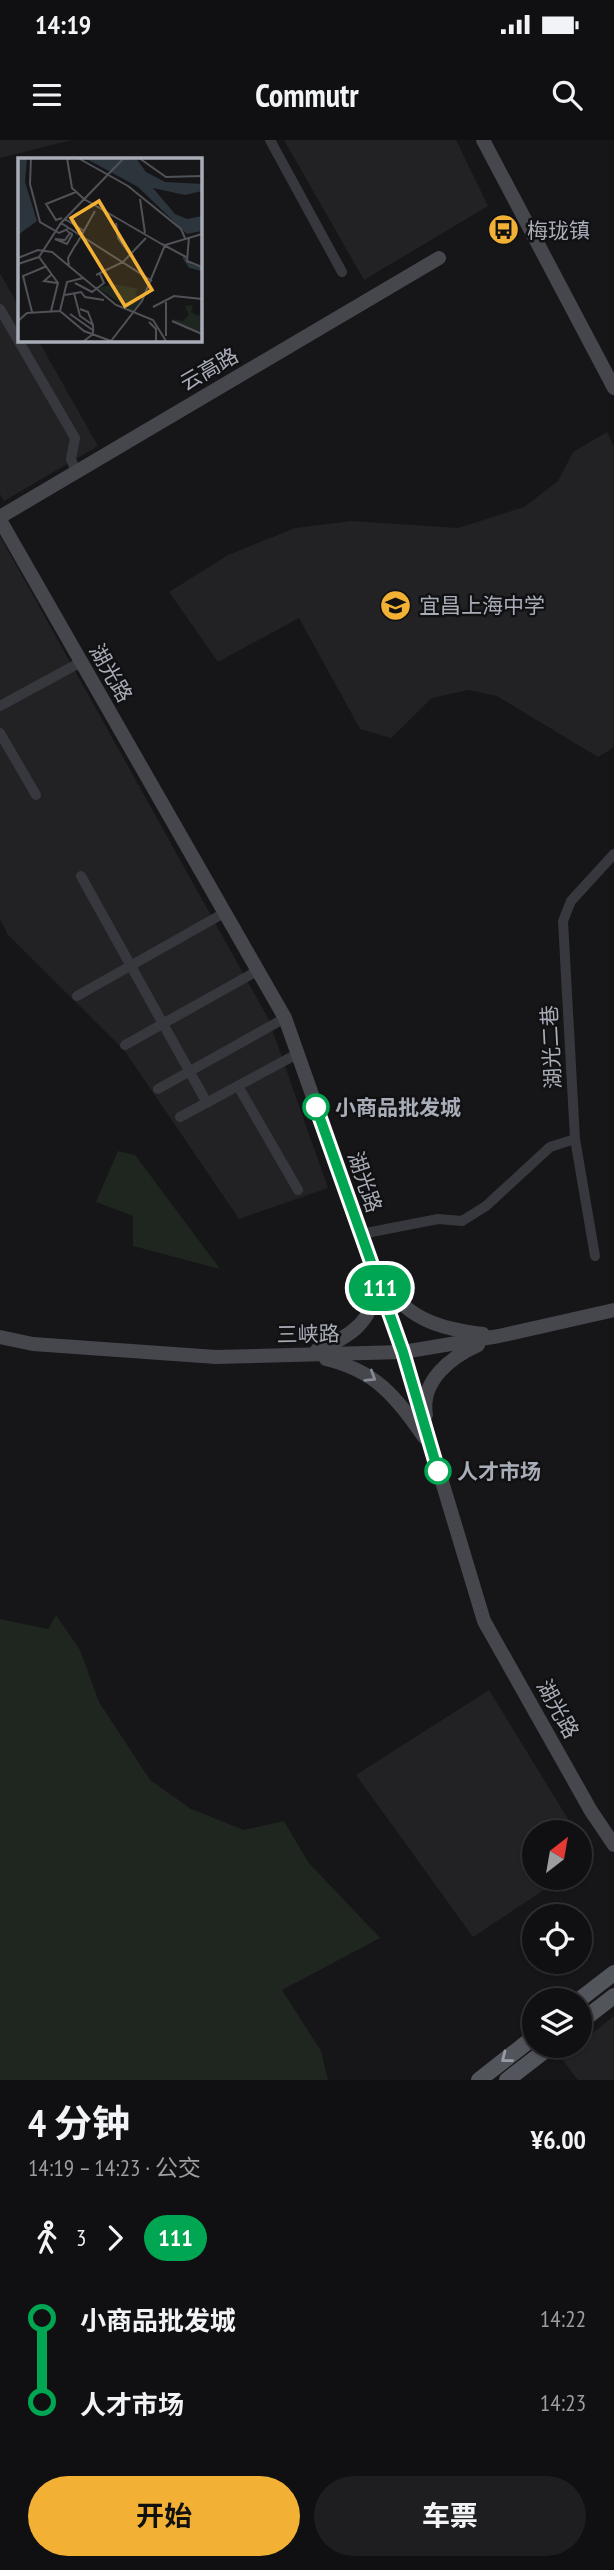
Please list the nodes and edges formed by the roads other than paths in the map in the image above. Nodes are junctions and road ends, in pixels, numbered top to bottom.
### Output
1 (270, 140) edge
2 (483, 140) edge
3 (439, 258) dead end
4 (342, 272) dead end
5 (0, 310) edge
6 (18, 341) edge
7 (18, 341) edge
8 (614, 388) edge
9 (76, 472) junction
10 (0, 519) edge
11 (81, 662) junction
12 (0, 706) edge
13 (0, 733) edge
14 (36, 795) dead end
15 (614, 854) edge
16 (81, 876) dead end
17 (224, 913) junction
18 (131, 965) junction
19 (257, 971) junction
20 (77, 996) dead end
21 (285, 1018) junction
22 (163, 1024) junction
23 (125, 1045) dead end
24 (297, 1054) junction
25 (190, 1072) junction
26 (238, 1086) junction
27 (158, 1089) dead end
28 (207, 1103) junction
29 (180, 1118) dead end
30 (575, 1139) junction
31 (298, 1190) dead end
32 (361, 1234) junction
33 (595, 1256) dead end
34 (373, 1269) junction
35 (614, 1310) edge
36 (499, 1336) junction
37 (0, 1337) edge
38 (403, 1352) junction
39 (307, 1354) junction
40 (431, 1446) junction
41 (614, 1845) edge
42 (614, 1973) edge
43 (592, 1990) edge
44 (614, 1996) edge
45 (592, 2014) edge
46 (522, 2046) edge
47 (535, 2058) edge
48 (479, 2080) edge
49 (507, 2080) edge

1 - 4 street
2 - 8 main road
3 - 9 main road, 云高路
5 - 6 street
7 - 9 street
9 - 10 main road, 云高路
10 - 11 main road, 湖光路
11 - 12 street
11 - 17 main road, 湖光路
13 - 14 street
15 - 30 street, 湖光二巷
16 - 18 street
17 - 18 street
17 - 19 main road, 湖光路
18 - 20 street
18 - 22 street
19 - 21 main road, 湖光路
19 - 22 street
21 - 24 main road, 湖光路
21 - 25 street
22 - 23 street
22 - 25 street
24 - 26 street
24 - 32 main road, 湖光路
25 - 27 street
25 - 28 street
26 - 28 street
26 - 31 street
28 - 29 street
30 - 32 street
30 - 33 street, 湖光二巷
32 - 34 main road, 湖光路
34 - 36 main road
34 - 38 main road, 湖光路
34 - 39 main road
35 - 36 main road, 三峡路
36 - 38 main road, 三峡路
36 - 40 main road
37 - 39 main road, 三峡路
38 - 39 main road, 三峡路
38 - 40 main road, 湖光路
39 -> 40 main road
40 - 41 main road, 湖光路
42 - 43 main road
44 - 45 main road
46 -> 48 main road
47 - 49 main road

